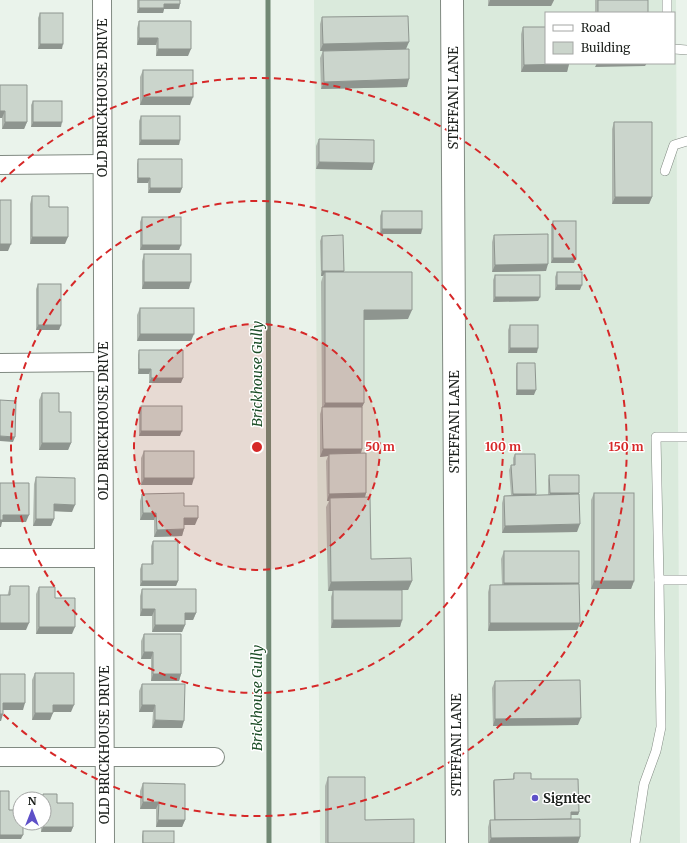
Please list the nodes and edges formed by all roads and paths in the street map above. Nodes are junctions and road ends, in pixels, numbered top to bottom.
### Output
1 (102, 0) edge
2 (452, 0) edge
3 (667, 0) edge
4 (666, 12) edge
5 (675, 49) edge
6 (687, 50) edge
7 (687, 141) edge
8 (102, 164) junction
9 (0, 165) edge
10 (665, 171) dead end
11 (103, 362) junction
12 (0, 363) edge
13 (687, 437) edge
14 (0, 558) edge
15 (104, 558) junction
16 (658, 580) junction
17 (687, 580) edge
18 (0, 757) edge
19 (104, 757) junction
20 (215, 757) dead end
21 (105, 843) edge
22 (457, 843) edge
23 (635, 843) edge

1 - 8 street, OLD BRICKHOUSE DRIVE
2 - 22 street, STEFFANI LANE
3 - 4 lane
5 - 6 lane
7 - 10 lane
8 - 9 street
8 - 11 street, OLD BRICKHOUSE DRIVE
11 - 12 street
11 - 15 street, OLD BRICKHOUSE DRIVE
13 - 16 lane
14 - 15 street
15 - 19 street, OLD BRICKHOUSE DRIVE
16 - 17 lane
16 - 23 lane
18 - 19 street
19 - 20 street
19 - 21 street, OLD BRICKHOUSE DRIVE

